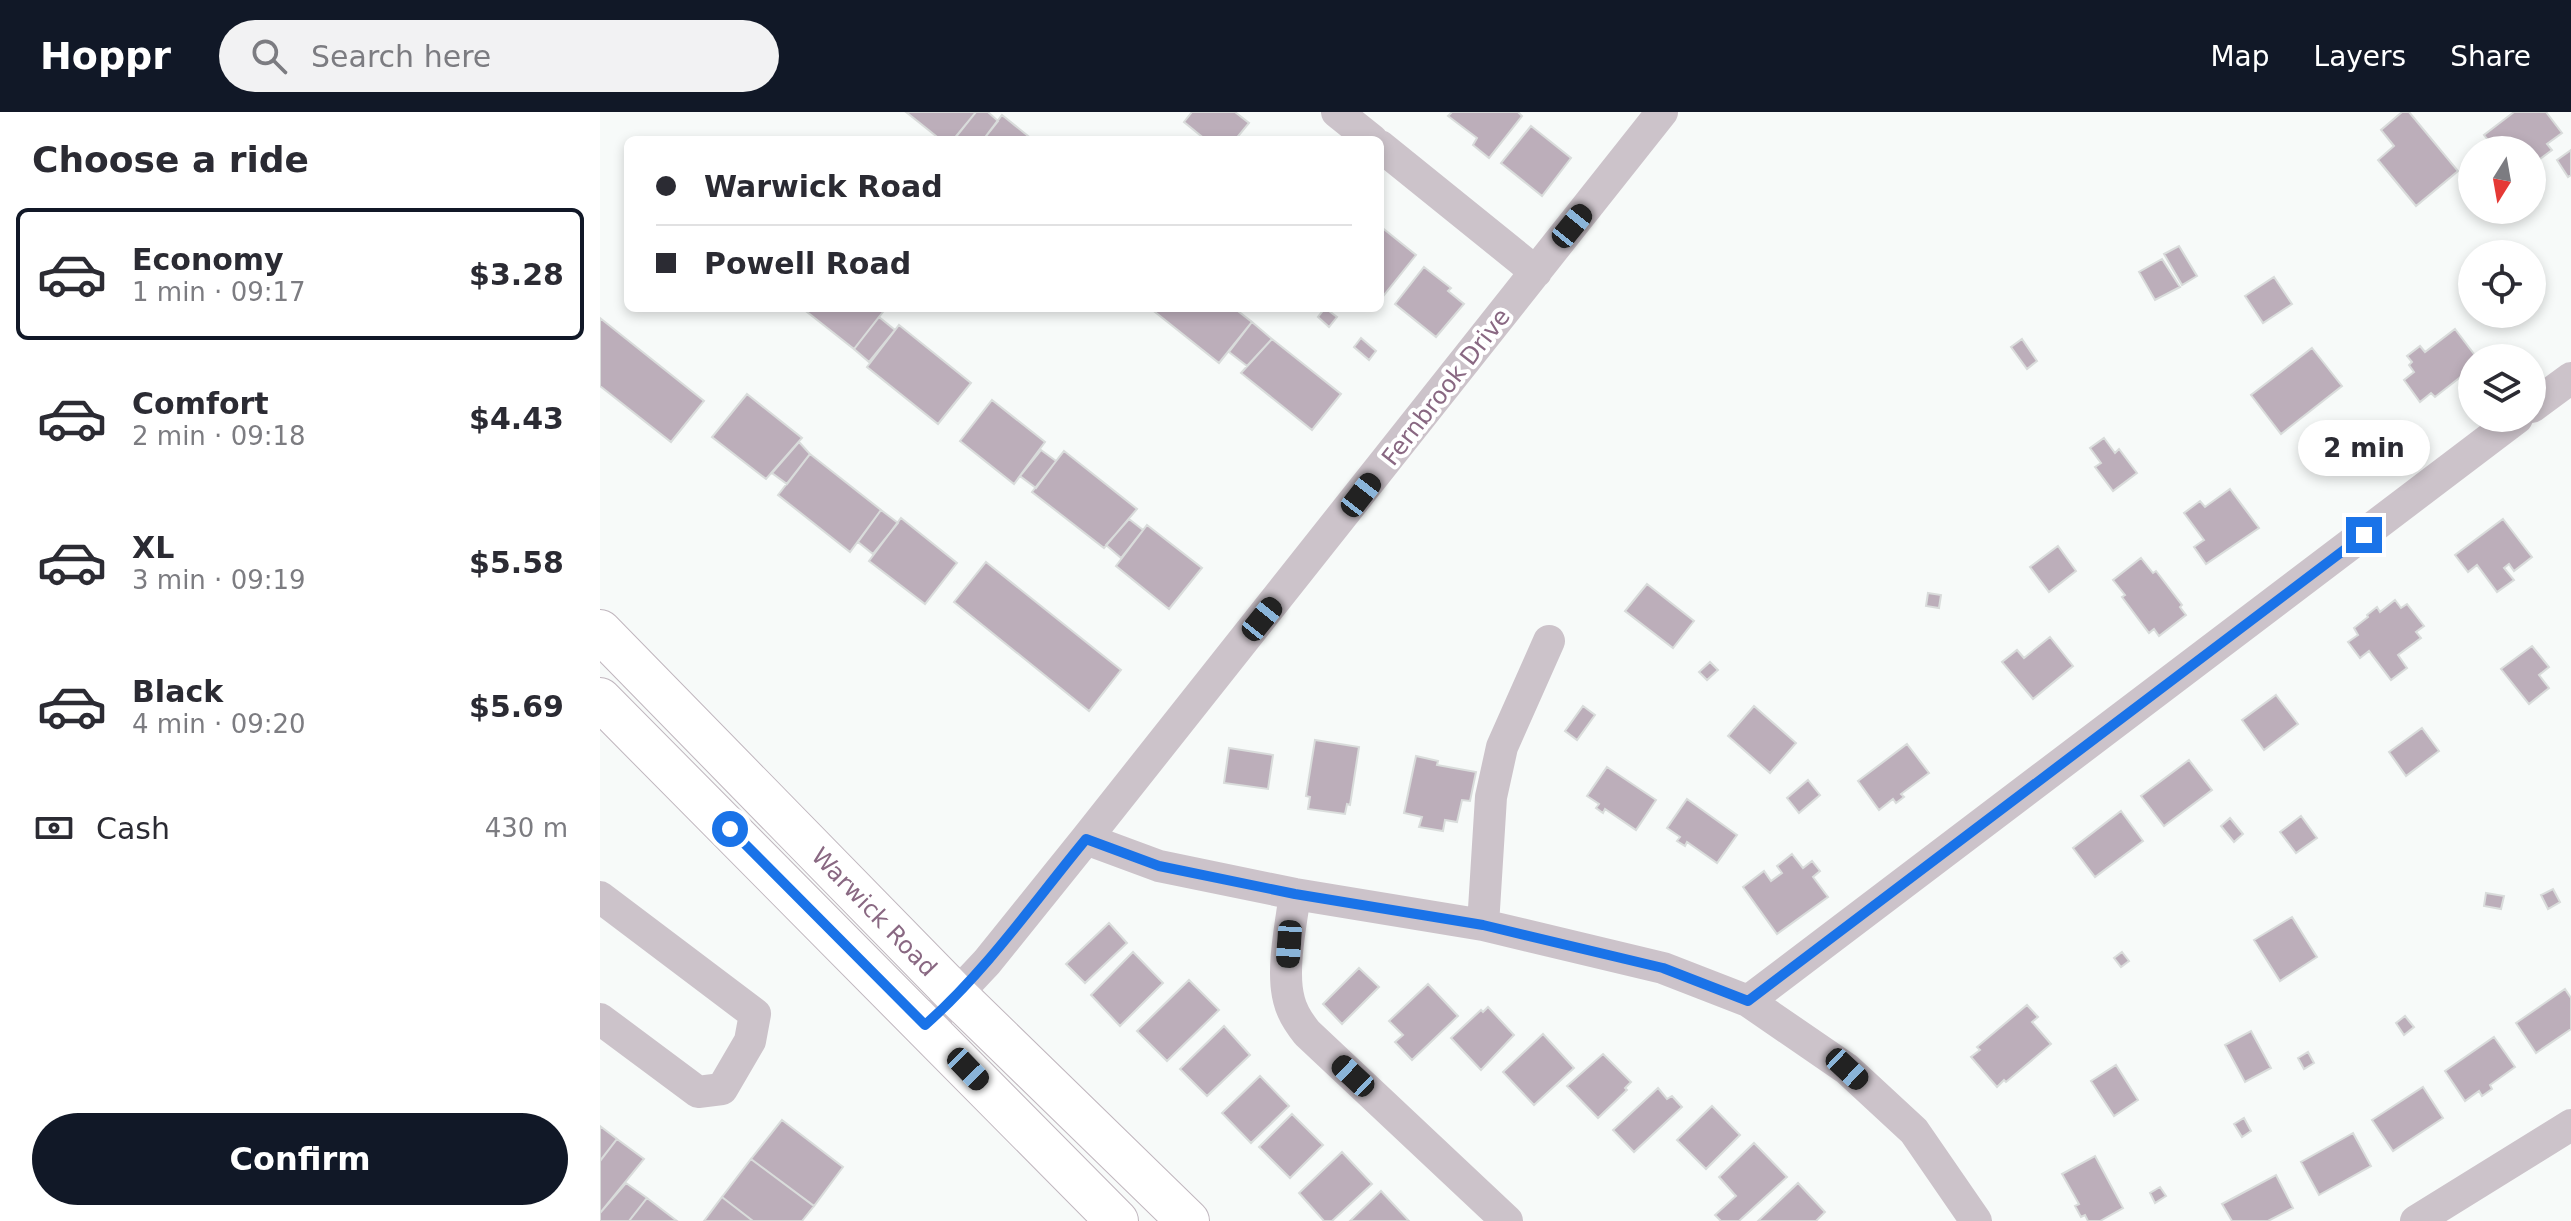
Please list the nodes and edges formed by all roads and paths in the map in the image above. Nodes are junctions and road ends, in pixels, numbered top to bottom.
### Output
1 (1337, 112) edge
2 (1662, 112) edge
3 (1367, 136) edge
4 (1384, 149) edge
5 (1536, 272) junction
6 (2571, 378) edge
7 (2546, 397) edge
8 (2499, 432) edge
9 (600, 631) edge
10 (1549, 641) dead end
11 (600, 699) edge
12 (1086, 839) junction
13 (1295, 894) junction
14 (600, 897) edge
15 (1483, 925) junction
16 (957, 996) junction
17 (1748, 1001) junction
18 (600, 1019) edge
19 (925, 1025) junction
20 (2571, 1125) edge
21 (1117, 1221) edge
22 (1188, 1221) edge
23 (1507, 1221) edge
24 (1976, 1221) edge
25 (2416, 1221) edge

1 - 3 street
2 - 5 street, Fernbrook Drive
4 - 5 street
5 - 12 street, Fernbrook Drive
6 - 7 street
8 - 17 street
9 - 16 main road, Warwick Road
10 - 15 street
11 - 19 main road, Warwick Road
12 - 13 street
12 - 16 street, Fernbrook Drive
13 - 15 street
13 - 23 street
14 - 18 street
15 - 17 street
16 - 19 street, Fernbrook Drive
16 - 22 main road, Warwick Road
17 - 24 street
19 - 21 main road, Warwick Road
20 - 25 street

